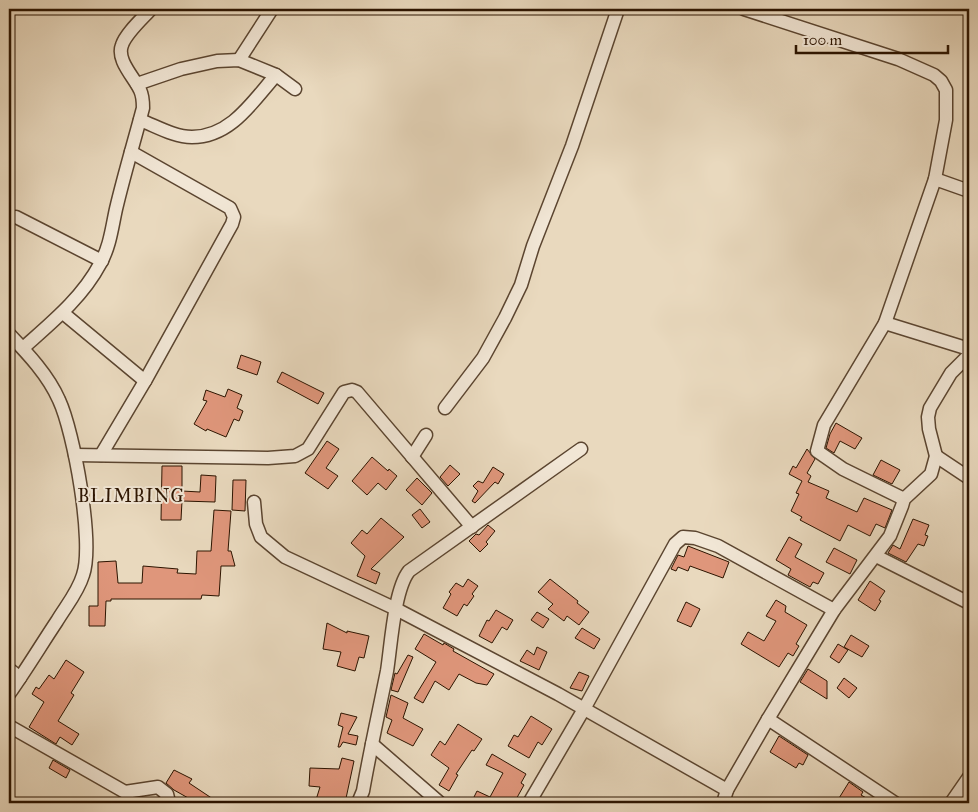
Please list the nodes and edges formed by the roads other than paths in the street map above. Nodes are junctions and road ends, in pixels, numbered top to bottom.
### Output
1 (152, 9) edge
2 (272, 9) edge
3 (618, 9) edge
4 (744, 9) edge
5 (239, 60) junction
6 (276, 74) junction
7 (137, 84) junction
8 (295, 89) dead end
9 (140, 120) junction
10 (131, 152) junction
11 (934, 179) junction
12 (969, 191) edge
13 (16, 217) dead end
14 (102, 260) junction
15 (63, 313) junction
16 (885, 323) junction
17 (9, 334) edge
18 (23, 348) junction
19 (969, 349) edge
20 (969, 355) edge
21 (145, 381) junction
22 (445, 408) dead end
23 (426, 435) dead end
24 (581, 449) dead end
25 (75, 455) junction
26 (101, 455) junction
27 (936, 456) junction
28 (412, 457) junction
29 (969, 478) edge
30 (904, 498) junction
31 (254, 502) dead end
32 (472, 527) junction
33 (876, 556) junction
34 (969, 602) edge
35 (396, 609) junction
36 (834, 610) junction
37 (9, 670) edge
38 (20, 678) junction
39 (9, 694) edge
40 (584, 709) junction
41 (768, 719) junction
42 (9, 726) edge
43 (372, 744) junction
44 (969, 777) edge
45 (727, 790) junction
46 (162, 803) edge
47 (358, 803) edge
48 (440, 803) edge
49 (529, 803) edge
50 (723, 803) edge
51 (895, 803) edge
52 (951, 803) edge

1 - 7 street
2 - 5 street
3 - 22 street
4 - 11 street
5 - 6 street
5 - 7 street
6 - 8 street
6 - 9 street
7 - 9 street
9 - 10 street
10 - 14 street
10 - 21 street
11 - 12 street
11 - 16 street
13 - 14 street
14 - 15 street
15 - 18 street
15 - 21 street
16 - 19 street
16 - 30 street
17 - 18 street
18 - 25 street
20 - 27 street
21 - 26 street
23 - 28 street
24 - 32 street
25 - 26 street
25 - 38 street
26 - 28 street
27 - 29 street
27 - 30 street
28 - 32 street
30 - 33 street
31 - 35 street
32 - 35 street
33 - 34 street
33 - 36 street
35 - 40 street
35 - 43 street
36 - 40 street
36 - 41 street
37 - 38 street
38 - 39 street
40 - 45 street
40 - 49 street
41 - 45 street
41 - 51 street
42 - 46 street
43 - 47 street
43 - 48 street
44 - 52 street
45 - 50 street

